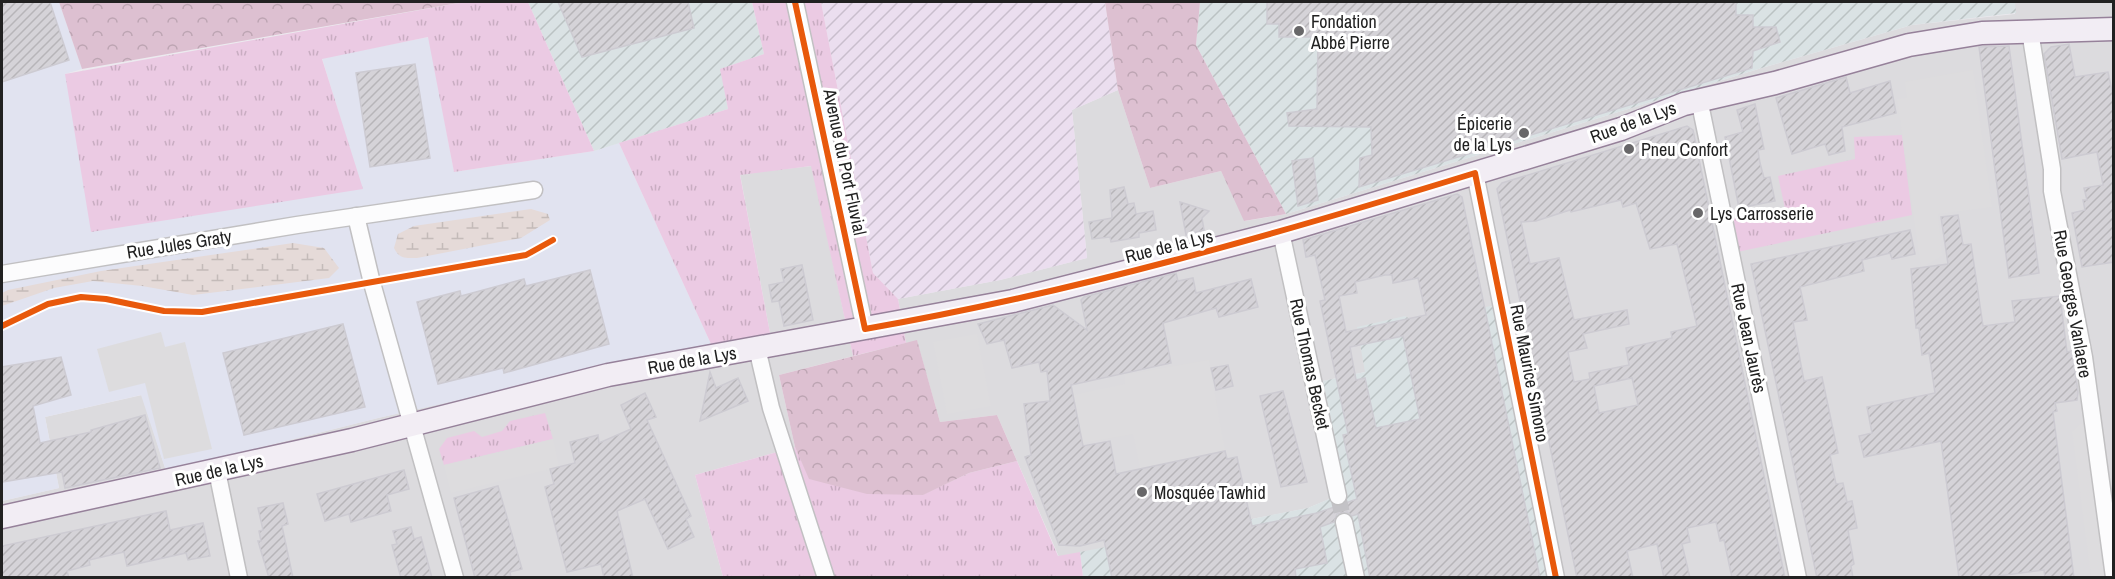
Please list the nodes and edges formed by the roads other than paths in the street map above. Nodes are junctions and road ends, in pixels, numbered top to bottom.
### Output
1 (795, 2) edge
2 (2114, 29) edge
3 (2030, 31) junction
4 (1699, 99) junction
5 (1475, 174) junction
6 (534, 190) dead end
7 (356, 216) junction
8 (1281, 232) junction
9 (2, 274) edge
10 (865, 329) junction
11 (757, 348) junction
12 (412, 426) junction
13 (217, 471) junction
14 (1338, 496) tunnel mouth
15 (2, 517) edge
16 (1344, 522) tunnel mouth
17 (2114, 577) edge
18 (239, 578) edge
19 (455, 578) edge
20 (826, 578) edge
21 (1356, 578) edge
22 (1556, 578) edge
23 (1798, 578) edge

1 - 10 street, Avenue du Port Fluvial
2 - 3 main road, Rue de la Lys
3 - 4 main road, Rue de la Lys
3 - 17 street, Rue Georges Vanlaere
4 - 5 main road, Rue de la Lys
4 - 23 street, Rue Jean Jaurès
5 - 8 main road, Rue de la Lys
5 - 22 street, Rue Maurice Simono
6 - 7 street, Rue Jules Graty
7 - 9 street, Rue Jules Graty
7 - 12 street
8 - 10 main road, Rue de la Lys
8 - 14 street, Rue Thomas Becket
10 - 11 main road, Rue de la Lys
11 - 12 main road, Rue de la Lys
11 - 20 street
12 - 13 main road, Rue de la Lys
12 - 19 street
13 - 15 main road, Rue de la Lys
13 - 18 street
16 - 21 street

